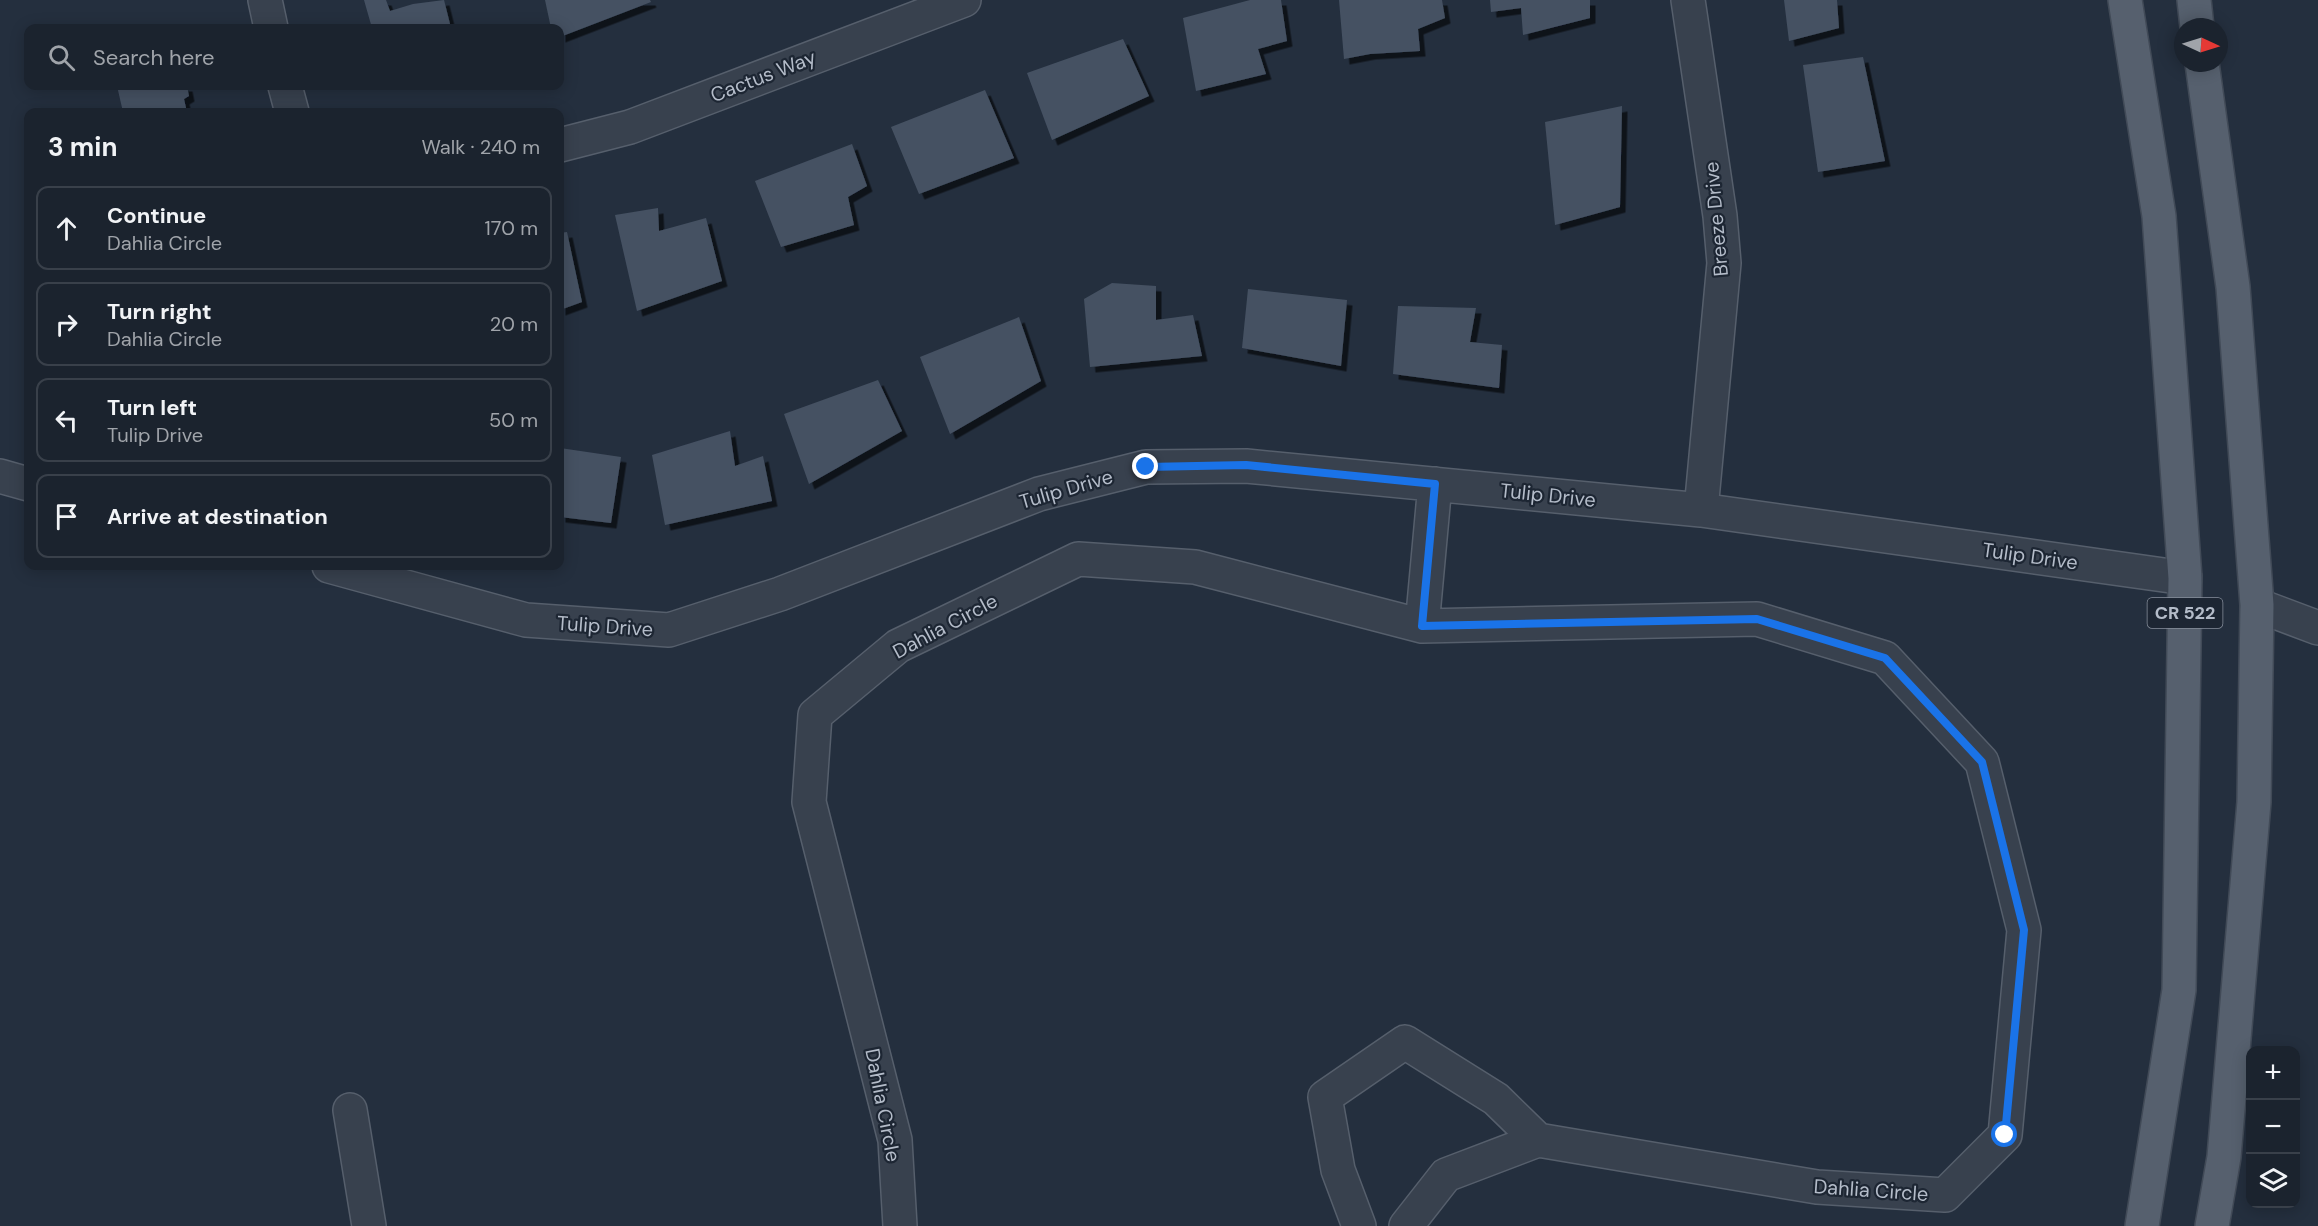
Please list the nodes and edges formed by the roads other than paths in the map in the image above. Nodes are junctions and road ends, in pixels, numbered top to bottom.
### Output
1 (265, 0) edge
2 (964, 0) edge
3 (1688, 0) edge
4 (2125, 0) edge
5 (2194, 0) edge
6 (2197, 18) edge
7 (270, 24) edge
8 (2203, 72) edge
9 (286, 90) edge
10 (291, 108) edge
11 (564, 144) edge
12 (0, 476) edge
13 (24, 483) edge
14 (1435, 484) junction
15 (1701, 510) junction
16 (344, 570) edge
17 (2185, 578) junction
18 (2257, 605) junction
19 (1422, 626) junction
20 (2318, 628) edge
21 (350, 1110) dead end
22 (1538, 1140) junction
23 (369, 1226) edge
24 (900, 1226) edge
25 (1359, 1226) edge
26 (1406, 1226) edge
27 (2142, 1226) edge
28 (2212, 1226) edge

1 - 7 street
2 - 11 street, Cactus Way
3 - 15 street, Breeze Drive
4 - 17 main road, CR 522
5 - 6 main road
8 - 18 main road
9 - 10 street
12 - 13 street
14 - 15 street, Tulip Drive
14 - 16 street, Tulip Drive
14 - 19 street
15 - 17 street, Tulip Drive
17 - 27 main road, CR 522
18 - 20 street
18 - 28 main road
19 - 22 street, Dahlia Circle
19 - 24 street, Dahlia Circle
21 - 23 street
22 - 25 street
22 - 26 street

